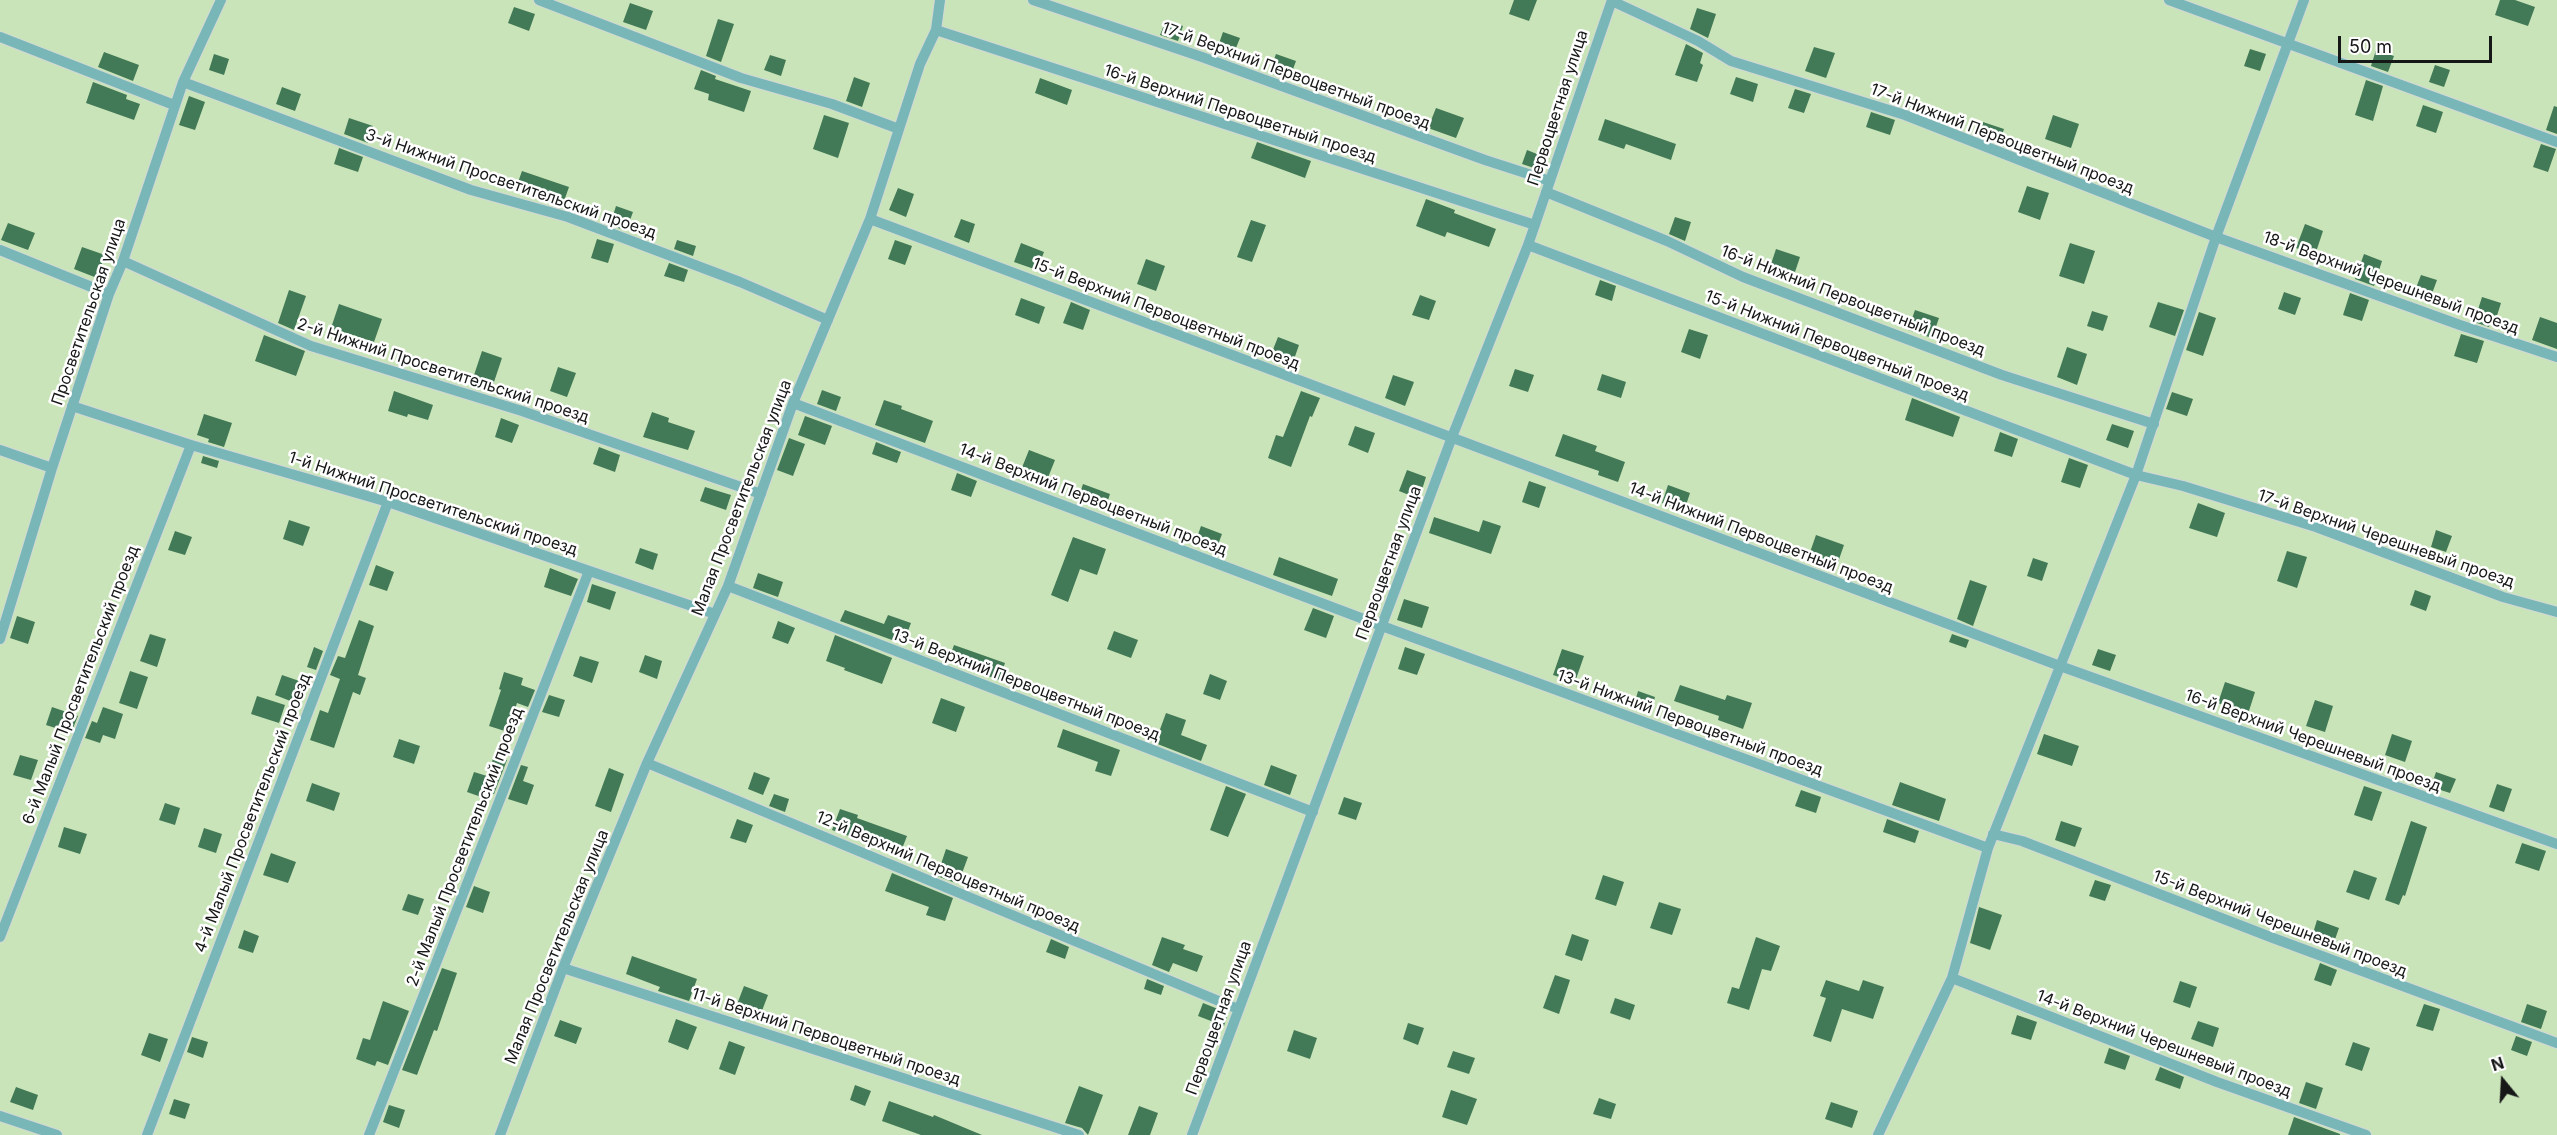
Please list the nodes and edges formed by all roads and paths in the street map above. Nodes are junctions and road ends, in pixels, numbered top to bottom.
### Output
1 (221, 0) edge
2 (539, 0) edge
3 (940, 0) edge
4 (1033, 0) edge
5 (1612, 0) edge
6 (2169, 0) edge
7 (2304, 0) edge
8 (936, 30) junction
9 (0, 37) edge
10 (2287, 45) junction
11 (183, 82) junction
12 (174, 105) junction
13 (899, 129) junction
14 (2557, 142) edge
15 (1550, 181) junction
16 (1546, 192) junction
17 (870, 219) junction
18 (1535, 225) junction
19 (2216, 237) junction
20 (1528, 245) junction
21 (0, 250) edge
22 (123, 261) junction
23 (109, 294) junction
24 (828, 320) junction
25 (2557, 357) edge
26 (793, 403) junction
27 (72, 406) junction
28 (2154, 424) junction
29 (1452, 438) junction
30 (191, 445) junction
31 (0, 450) edge
32 (52, 468) junction
33 (2136, 475) junction
34 (761, 494) junction
35 (388, 502) junction
36 (589, 571) junction
37 (728, 586) junction
38 (2557, 612) edge
39 (715, 614) junction
40 (1382, 626) junction
41 (0, 639) edge
42 (2060, 666) junction
43 (647, 763) junction
44 (1313, 812) junction
45 (1993, 834) junction
46 (2557, 844) edge
47 (1988, 848) junction
48 (0, 937) edge
49 (563, 968) junction
50 (1952, 978) junction
51 (1238, 1009) junction
52 (2557, 1043) edge
53 (0, 1116) edge
54 (57, 1135) edge
55 (147, 1135) edge
56 (369, 1135) edge
57 (500, 1135) edge
58 (1078, 1135) edge
59 (1192, 1135) edge
60 (1878, 1135) edge
61 (2366, 1135) edge

1 - 11 lane, Просветительская улица
2 - 13 lane
3 - 8 lane, Малая Просветительская улица
4 - 15 lane, 17-й Верхний Первоцветный проезд
5 - 15 lane, Первоцветная улица
5 - 19 lane, 17-й Нижний Первоцветный проезд
6 - 10 lane
7 - 10 lane
8 - 13 lane, Малая Просветительская улица
8 - 18 lane, 16-й Верхний Первоцветный проезд
9 - 12 lane
10 - 14 lane
10 - 19 lane
11 - 12 lane, Просветительская улица
11 - 24 lane, 3-й Нижний Просветительский проезд
12 - 22 lane, Просветительская улица
13 - 17 lane, Малая Просветительская улица
15 - 16 lane, Первоцветная улица
16 - 18 lane, Первоцветная улица
16 - 28 lane, 16-й Нижний Первоцветный проезд
17 - 24 lane, Малая Просветительская улица
17 - 29 lane, 15-й Верхний Первоцветный проезд
18 - 20 lane, Первоцветная улица
19 - 25 lane, 18-й Верхний Черешневый проезд
19 - 28 lane
20 - 29 lane, Первоцветная улица
20 - 33 lane, 15-й Нижний Первоцветный проезд
21 - 23 lane
22 - 23 lane, Просветительская улица
22 - 34 lane, 2-й Нижний Просветительский проезд
23 - 27 lane, Просветительская улица
24 - 26 lane, Малая Просветительская улица
26 - 34 lane, Малая Просветительская улица
26 - 40 lane, 14-й Верхний Первоцветный проезд
27 - 30 lane, 1-й Нижний Просветительский проезд
27 - 32 lane, Просветительская улица
28 - 33 lane
29 - 40 lane, Первоцветная улица
29 - 42 lane, 14-й Нижний Первоцветный проезд
30 - 35 lane, 1-й Нижний Просветительский проезд
30 - 48 lane, 6-й Малый Просветительский проезд
31 - 32 lane
32 - 41 lane, Просветительская улица
33 - 38 lane, 17-й Верхний Черешневый проезд
33 - 42 lane
34 - 37 lane, Малая Просветительская улица
35 - 36 lane, 1-й Нижний Просветительский проезд
35 - 55 lane, 4-й Малый Просветительский проезд
36 - 39 lane, 1-й Нижний Просветительский проезд
36 - 56 lane, 2-й Малый Просветительский проезд
37 - 39 lane, Малая Просветительская улица
37 - 44 lane, 13-й Верхний Первоцветный проезд
39 - 43 lane, Малая Просветительская улица
40 - 44 lane, Первоцветная улица
40 - 47 lane, 13-й Нижний Первоцветный проезд
42 - 45 lane
42 - 46 lane, 16-й Верхний Черешневый проезд
43 - 49 lane, Малая Просветительская улица
43 - 51 lane, 12-й Верхний Первоцветный проезд
44 - 51 lane, Первоцветная улица
45 - 47 lane
45 - 52 lane, 15-й Верхний Черешневый проезд
47 - 50 lane
49 - 57 lane, Малая Просветительская улица
49 - 58 lane, 11-й Верхний Первоцветный проезд
50 - 60 lane
50 - 61 lane, 14-й Верхний Черешневый проезд
51 - 59 lane, Первоцветная улица
53 - 54 lane

